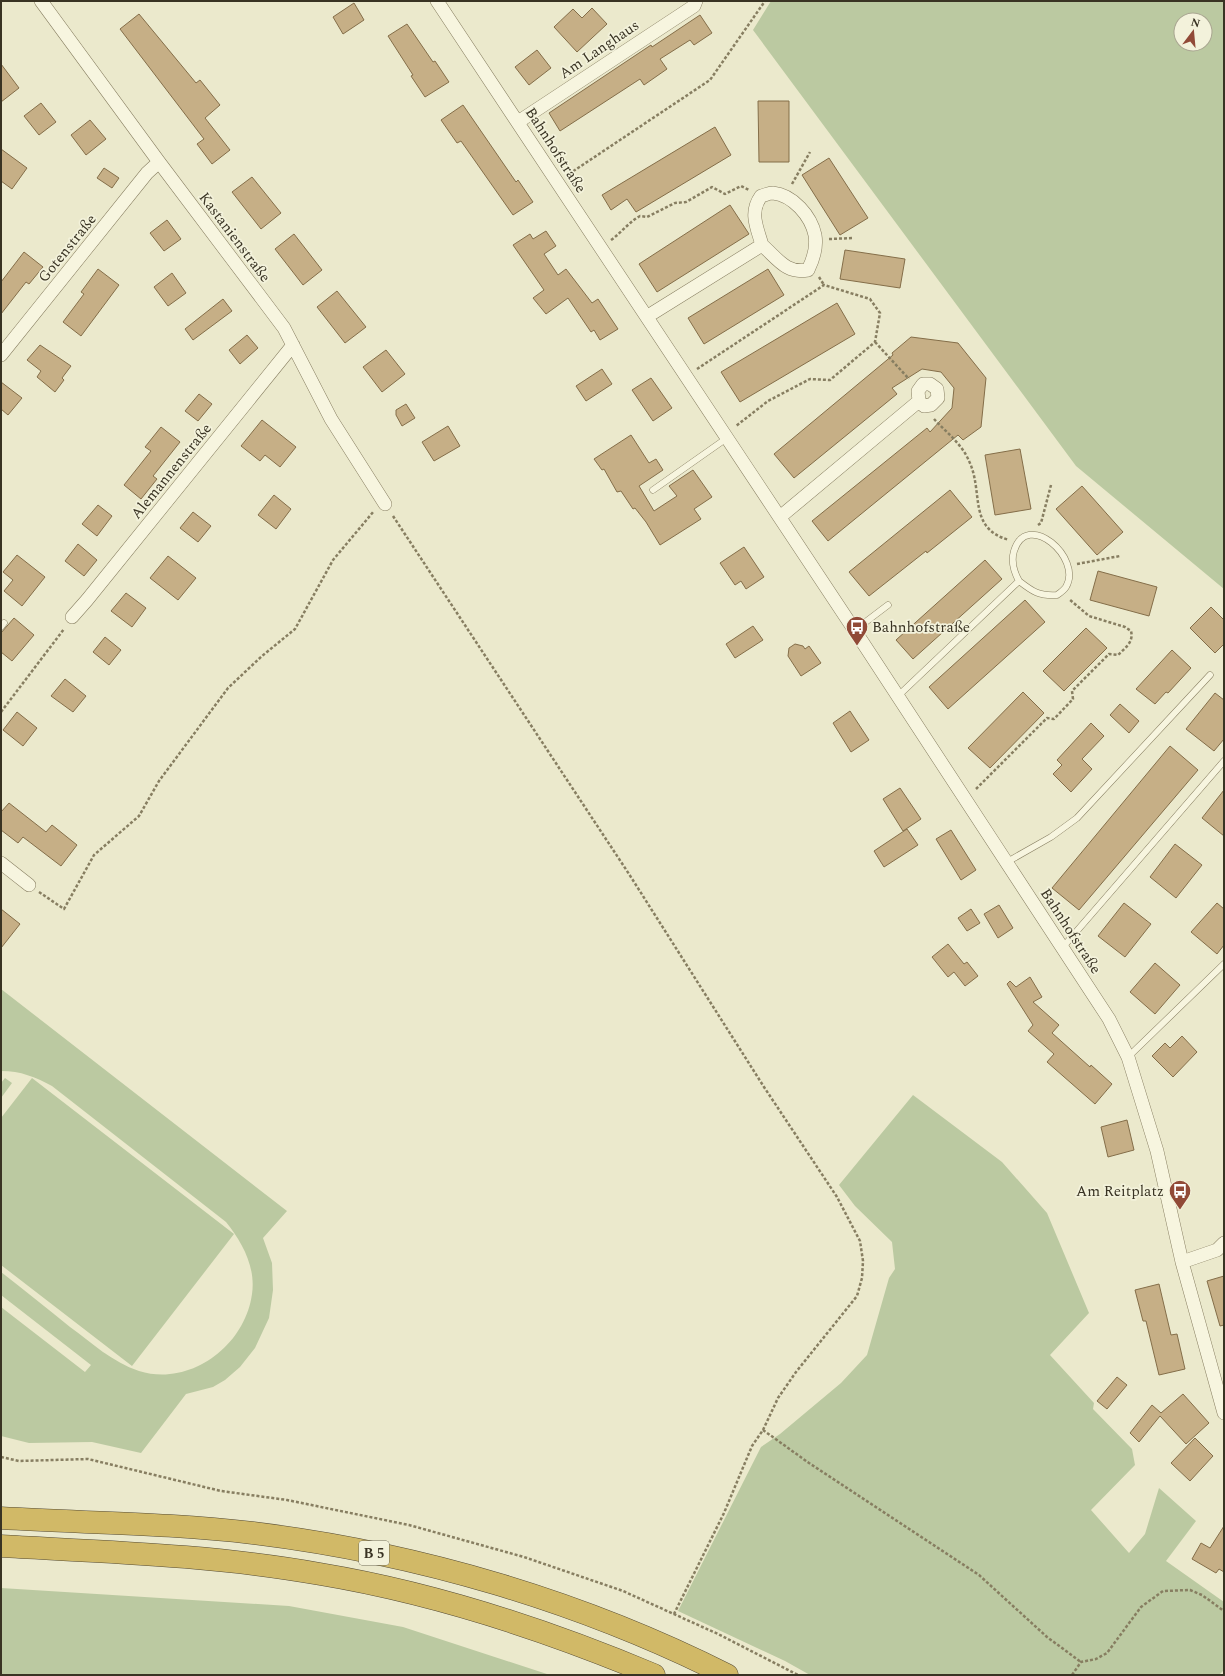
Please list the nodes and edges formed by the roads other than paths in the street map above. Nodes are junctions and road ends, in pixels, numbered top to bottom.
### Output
1 (41, 1) edge
2 (437, 1) edge
3 (696, 1) edge
4 (518, 122) junction
5 (159, 162) junction
6 (762, 245) junction
7 (648, 316) junction
8 (293, 345) junction
9 (1, 355) edge
10 (919, 394) junction
11 (726, 437) junction
12 (654, 490) dead end
13 (386, 504) road end
14 (780, 517) junction
15 (1019, 581) junction
16 (888, 604) dead end
17 (72, 616) road end
18 (855, 630) junction
19 (1210, 675) dead end
20 (898, 696) junction
21 (1224, 761) edge
22 (1007, 862) junction
23 (1, 863) edge
24 (29, 885) road end
25 (1063, 948) junction
26 (1224, 964) edge
27 (1128, 1058) junction
28 (1224, 1242) edge
29 (1182, 1262) junction
30 (1224, 1413) edge
31 (1, 1518) edge
32 (1, 1546) edge
33 (654, 1675) edge
34 (728, 1675) edge

1 - 5 street, Kastanienstraße
2 - 4 street, Bahnhofstraße
3 - 4 street, Am Langhaus
4 - 7 street, Bahnhofstraße
5 - 8 street, Kastanienstraße
5 - 9 street, Gotenstraße
6 - 6 street
6 - 7 street
7 - 11 street, Bahnhofstraße
8 - 13 street, Kastanienstraße
8 - 17 street, Alemannenstraße
10 - 10 street
10 - 14 street
11 - 12 lane
11 - 14 street, Bahnhofstraße
14 - 18 street, Bahnhofstraße
15 - 15 lane
15 - 20 lane
16 - 18 lane
18 - 20 street, Bahnhofstraße
19 - 22 lane
20 - 22 street, Bahnhofstraße
21 - 25 lane
22 - 25 street, Bahnhofstraße
23 - 24 street
25 - 27 street, Bahnhofstraße
26 - 27 lane
27 - 29 street, Bahnhofstraße
28 - 29 street
29 - 30 street, Bahnhofstraße
31 - 34 highway, B 5
32 - 33 highway, B 5

